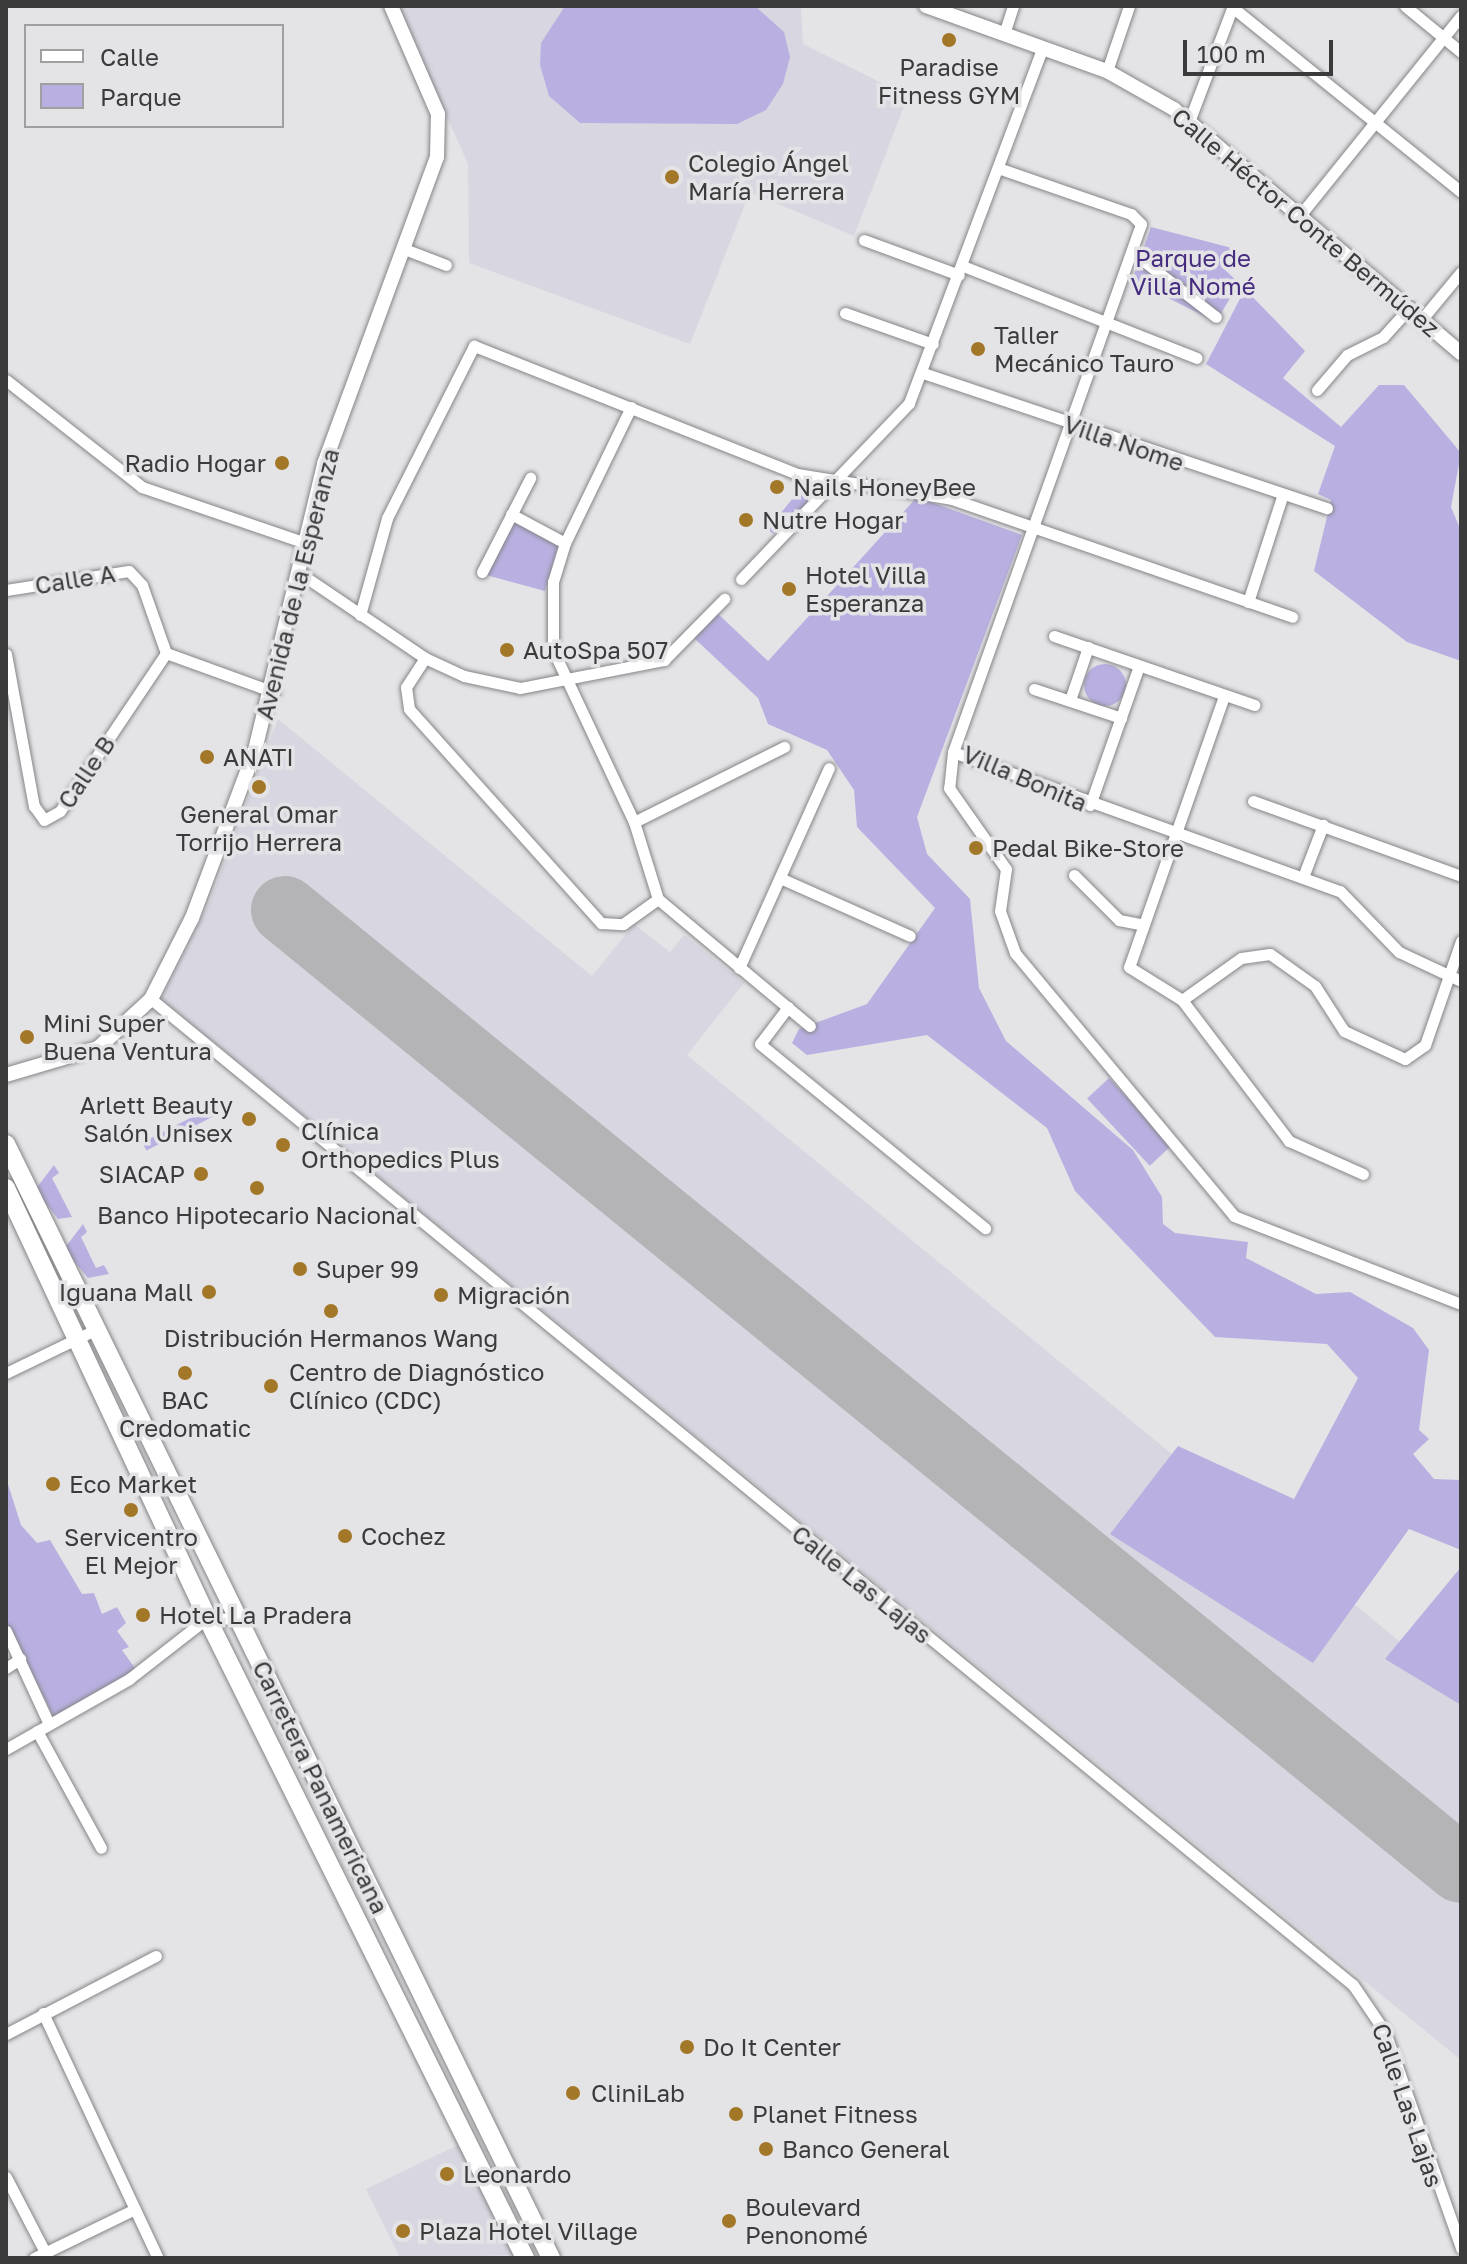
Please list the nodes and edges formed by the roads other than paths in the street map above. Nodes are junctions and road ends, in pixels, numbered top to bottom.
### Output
1 (391, 6) edge
2 (926, 6) edge
3 (1013, 6) edge
4 (1129, 6) edge
5 (1405, 6) edge
6 (1232, 7) edge
7 (1461, 16) edge
8 (1004, 34) junction
9 (1442, 37) junction
10 (1042, 49) junction
11 (1461, 52) edge
12 (1107, 71) junction
13 (1190, 119) junction
14 (1375, 121) junction
15 (998, 168) junction
16 (1461, 192) edge
17 (1301, 214) junction
18 (864, 240) dead end
19 (402, 248) junction
20 (1132, 252) junction
21 (446, 265) dead end
22 (961, 270) junction
23 (1461, 272) edge
24 (1410, 307) junction
25 (845, 313) dead end
26 (1216, 317) dead end
27 (1422, 319) junction
28 (1107, 325) junction
29 (933, 344) junction
30 (1461, 353) edge
31 (1197, 358) dead end
32 (923, 373) junction
33 (6, 380) edge
34 (1317, 390) dead end
35 (631, 407) junction
36 (1071, 426) junction
37 (530, 478) dead end
38 (838, 483) junction
39 (1282, 497) junction
40 (1327, 508) dead end
41 (511, 514) junction
42 (1035, 525) junction
43 (306, 543) junction
44 (565, 543) junction
45 (482, 572) dead end
46 (301, 574) junction
47 (741, 579) dead end
48 (6, 590) edge
49 (724, 599) dead end
50 (1248, 602) junction
51 (360, 615) junction
52 (1292, 617) dead end
53 (1054, 636) dead end
54 (1088, 647) junction
55 (166, 653) junction
56 (6, 654) edge
57 (425, 658) junction
58 (1139, 666) junction
59 (564, 682) junction
60 (1034, 689) dead end
61 (275, 692) junction
62 (1224, 696) junction
63 (1070, 700) junction
64 (1254, 705) dead end
65 (1121, 718) junction
66 (784, 747) dead end
67 (953, 752) junction
68 (829, 768) dead end
69 (1253, 801) dead end
70 (1090, 805) junction
71 (634, 822) junction
72 (1323, 825) junction
73 (1174, 835) junction
74 (1074, 875) dead end
75 (1461, 876) edge
76 (1303, 877) junction
77 (780, 878) junction
78 (658, 899) junction
79 (1144, 925) junction
80 (910, 936) dead end
81 (1461, 941) edge
82 (739, 968) junction
83 (1448, 976) junction
84 (1461, 981) edge
85 (151, 999) junction
86 (1182, 1000) junction
87 (788, 1007) junction
88 (810, 1026) dead end
89 (6, 1075) edge
90 (6, 1144) edge
91 (1363, 1174) dead end
92 (6, 1189) edge
93 (985, 1228) dead end
94 (1461, 1304) edge
95 (97, 1329) junction
96 (77, 1339) junction
97 (6, 1373) edge
98 (222, 1585) junction
99 (207, 1618) junction
100 (239, 1619) junction
101 (6, 1631) edge
102 (20, 1659) junction
103 (6, 1668) edge
104 (49, 1724) junction
105 (37, 1731) junction
106 (6, 1749) edge
107 (101, 1848) dead end
108 (156, 1956) dead end
109 (43, 2013) junction
110 (6, 2034) edge
111 (6, 2177) edge
112 (135, 2209) junction
113 (539, 2232) junction
114 (1461, 2248) edge
115 (42, 2256) edge
116 (158, 2258) edge
117 (532, 2258) edge
118 (551, 2258) edge

1 - 19 street, Avenida de la Esperanza
2 - 8 street, Calle Héctor Conte Bermúdez
3 - 8 street
4 - 12 street
5 - 9 street
6 - 13 street
6 - 14 street
7 - 9 street
8 - 10 street, Calle Héctor Conte Bermúdez
9 - 11 street
9 - 14 street
10 - 12 street, Calle Héctor Conte Bermúdez
10 - 15 street
12 - 13 street, Calle Héctor Conte Bermúdez
13 - 17 street, Calle Héctor Conte Bermúdez
14 - 16 street
14 - 17 street
15 - 20 street, Villa Bonita
15 - 22 street
17 - 24 street, Calle Héctor Conte Bermúdez
18 - 22 street
19 - 21 street
19 - 43 street, Avenida de la Esperanza
20 - 26 street
20 - 28 street, Villa Bonita
22 - 28 street
22 - 29 street
23 - 27 street
24 - 27 street, Calle Héctor Conte Bermúdez
24 - 34 street
25 - 29 street
27 - 30 street, Calle Héctor Conte Bermúdez
28 - 31 street
28 - 36 street, Villa Bonita
29 - 32 street
32 - 36 street, Villa Nome
32 - 38 street
33 - 43 street
35 - 38 street
35 - 44 street
35 - 51 street
36 - 39 street, Villa Nome
36 - 42 street, Villa Bonita
37 - 41 street
38 - 42 street
38 - 47 street
39 - 40 street, Villa Nome
39 - 50 street
41 - 44 street
41 - 45 street
42 - 50 street
42 - 67 street, Villa Bonita
43 - 46 street, Avenida de la Esperanza
44 - 59 street
46 - 51 street
46 - 61 street, Avenida de la Esperanza
48 - 55 street, Calle A
49 - 59 street
50 - 52 street
51 - 57 street
53 - 54 street
54 - 58 street
54 - 63 street
55 - 56 street, Calle B
55 - 61 street
57 - 59 street
57 - 78 street
58 - 62 street
58 - 65 street
59 - 71 street
60 - 63 street
61 - 85 street, Avenida de la Esperanza
62 - 64 street
62 - 73 street
63 - 65 street
65 - 70 street
66 - 71 street
67 - 70 street, Villa Bonita
67 - 94 street
68 - 77 street
69 - 72 street
70 - 73 street, Villa Bonita
71 - 78 street
72 - 75 street
72 - 76 street
73 - 76 street, Villa Bonita
73 - 79 street
74 - 79 street
76 - 83 street, Villa Bonita
77 - 80 street
77 - 82 street
78 - 82 street
79 - 86 street
81 - 83 street
82 - 87 street
83 - 84 street, Villa Bonita
83 - 86 street
85 - 89 street, Avenida de la Esperanza
85 - 114 street, Calle Las Lajas
86 - 91 street
87 - 88 street
87 - 93 street
90 - 95 highway, Carretera Panamericana
92 - 95 highway
92 - 96 highway, Carretera Panamericana
95 - 96 street
95 - 98 highway, Carretera Panamericana
96 - 97 street
96 - 99 highway, Carretera Panamericana
98 - 99 street
98 - 100 highway, Carretera Panamericana
99 - 100 street
99 - 104 street
99 - 117 highway, Carretera Panamericana
100 - 113 highway, Carretera Panamericana
101 - 102 street
102 - 103 street
102 - 104 street
104 - 105 street
105 - 106 street
105 - 107 street
108 - 109 street
109 - 110 street
109 - 112 street
111 - 115 street
112 - 115 street
112 - 116 street
113 - 117 highway
113 - 118 highway, Carretera Panamericana

